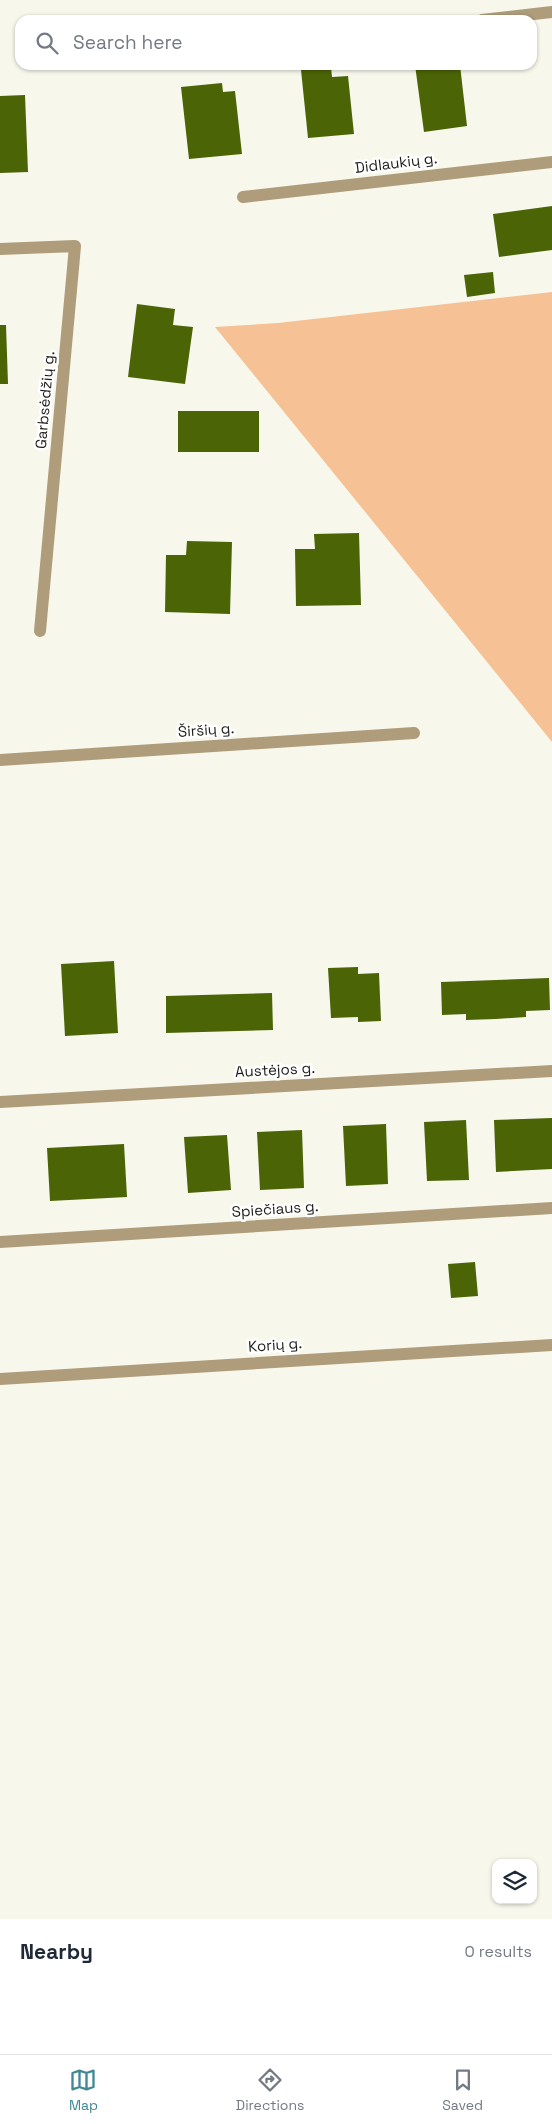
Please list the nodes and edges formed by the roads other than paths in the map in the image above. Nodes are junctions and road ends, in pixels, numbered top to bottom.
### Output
1 (552, 12) edge
2 (526, 15) edge
3 (552, 162) edge
4 (243, 197) dead end
5 (0, 249) edge
6 (40, 631) dead end
7 (414, 733) dead end
8 (0, 760) edge
9 (552, 1070) edge
10 (0, 1102) edge
11 (552, 1208) edge
12 (0, 1242) edge
13 (552, 1345) edge
14 (0, 1379) edge

1 - 2 street
3 - 4 street, Didlaukių g.
5 - 6 street, Garbsėdžių g.
7 - 8 street, Širšių g.
9 - 10 street, Austėjos g.
11 - 12 street, Spiečiaus g.
13 - 14 street, Korių g.

